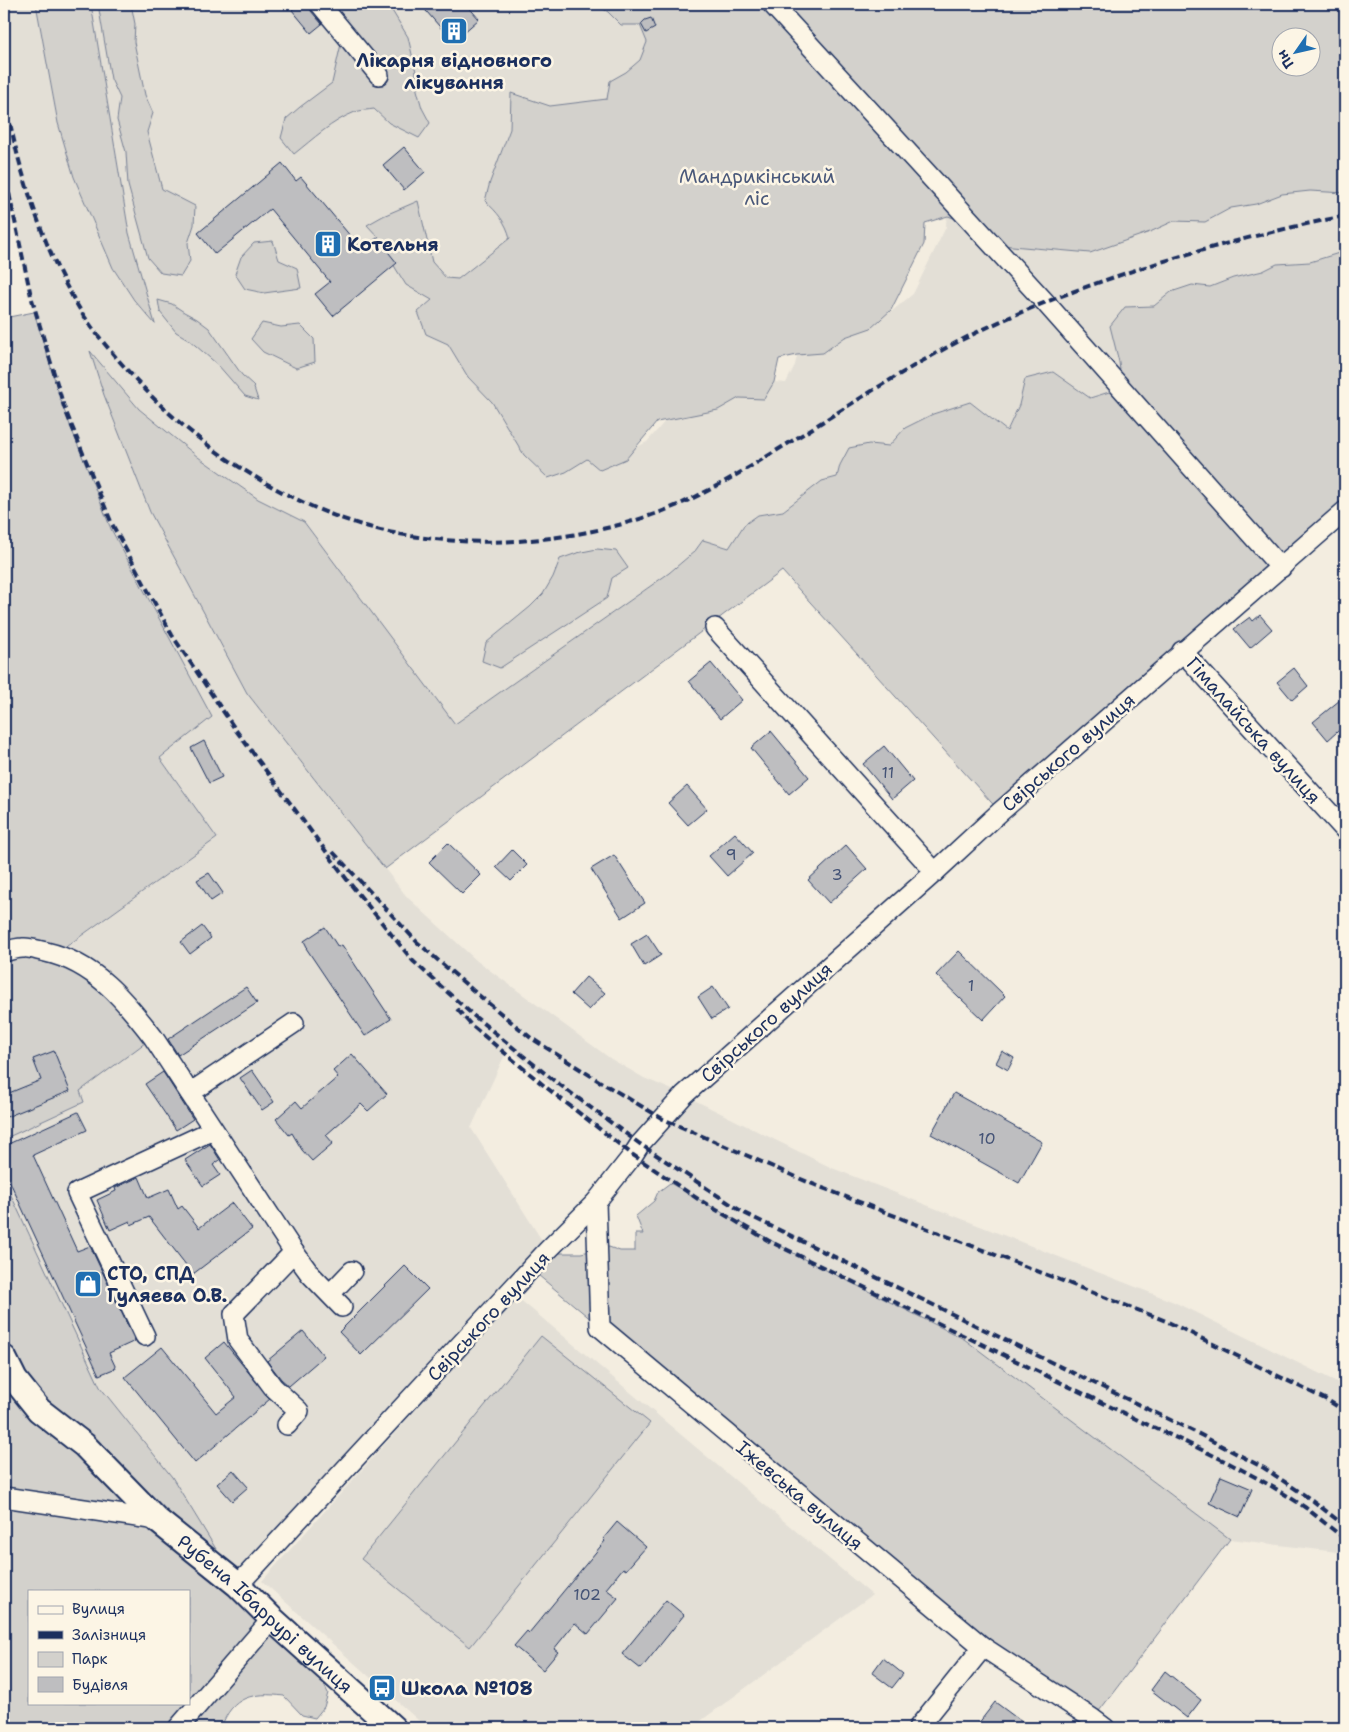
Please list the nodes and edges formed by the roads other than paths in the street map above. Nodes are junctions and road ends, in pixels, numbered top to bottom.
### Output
1 (320, 4) edge
2 (772, 4) edge
3 (379, 75) dead end
4 (1345, 511) edge
5 (1281, 568) junction
6 (715, 628) dead end
7 (1182, 651) junction
8 (1345, 830) edge
9 (935, 872) junction
10 (4, 952) edge
11 (294, 1023) dead end
12 (190, 1094) junction
13 (213, 1130) junction
14 (596, 1202) junction
15 (294, 1252) junction
16 (352, 1271) dead end
17 (145, 1336) dead end
18 (4, 1358) edge
19 (287, 1425) dead end
20 (4, 1497) edge
21 (157, 1520) junction
22 (238, 1585) junction
23 (272, 1618) junction
24 (983, 1648) junction
25 (178, 1728) edge
26 (393, 1728) edge
27 (918, 1728) edge
28 (1105, 1728) edge

1 - 3 street
2 - 5 street
4 - 5 street, Свірського вулиця
5 - 7 street, Свірського вулиця
6 - 9 street
7 - 8 street, Гімалайська вулиця
7 - 9 street, Свірського вулиця
9 - 14 street, Свірського вулиця
10 - 12 street
11 - 12 street
12 - 13 street
13 - 15 street
13 - 17 street
14 - 22 street, Свірського вулиця
14 - 24 street, Іжевська вулиця
15 - 16 street
15 - 19 street
18 - 21 main road, Рубена Ібаррурі вулиця
20 - 21 street
21 - 22 main road, Рубена Ібаррурі вулиця
22 - 23 main road, Рубена Ібаррурі вулиця
23 - 25 street
23 - 26 main road, Рубена Ібаррурі вулиця
24 - 27 street
24 - 28 street, Іжевська вулиця

